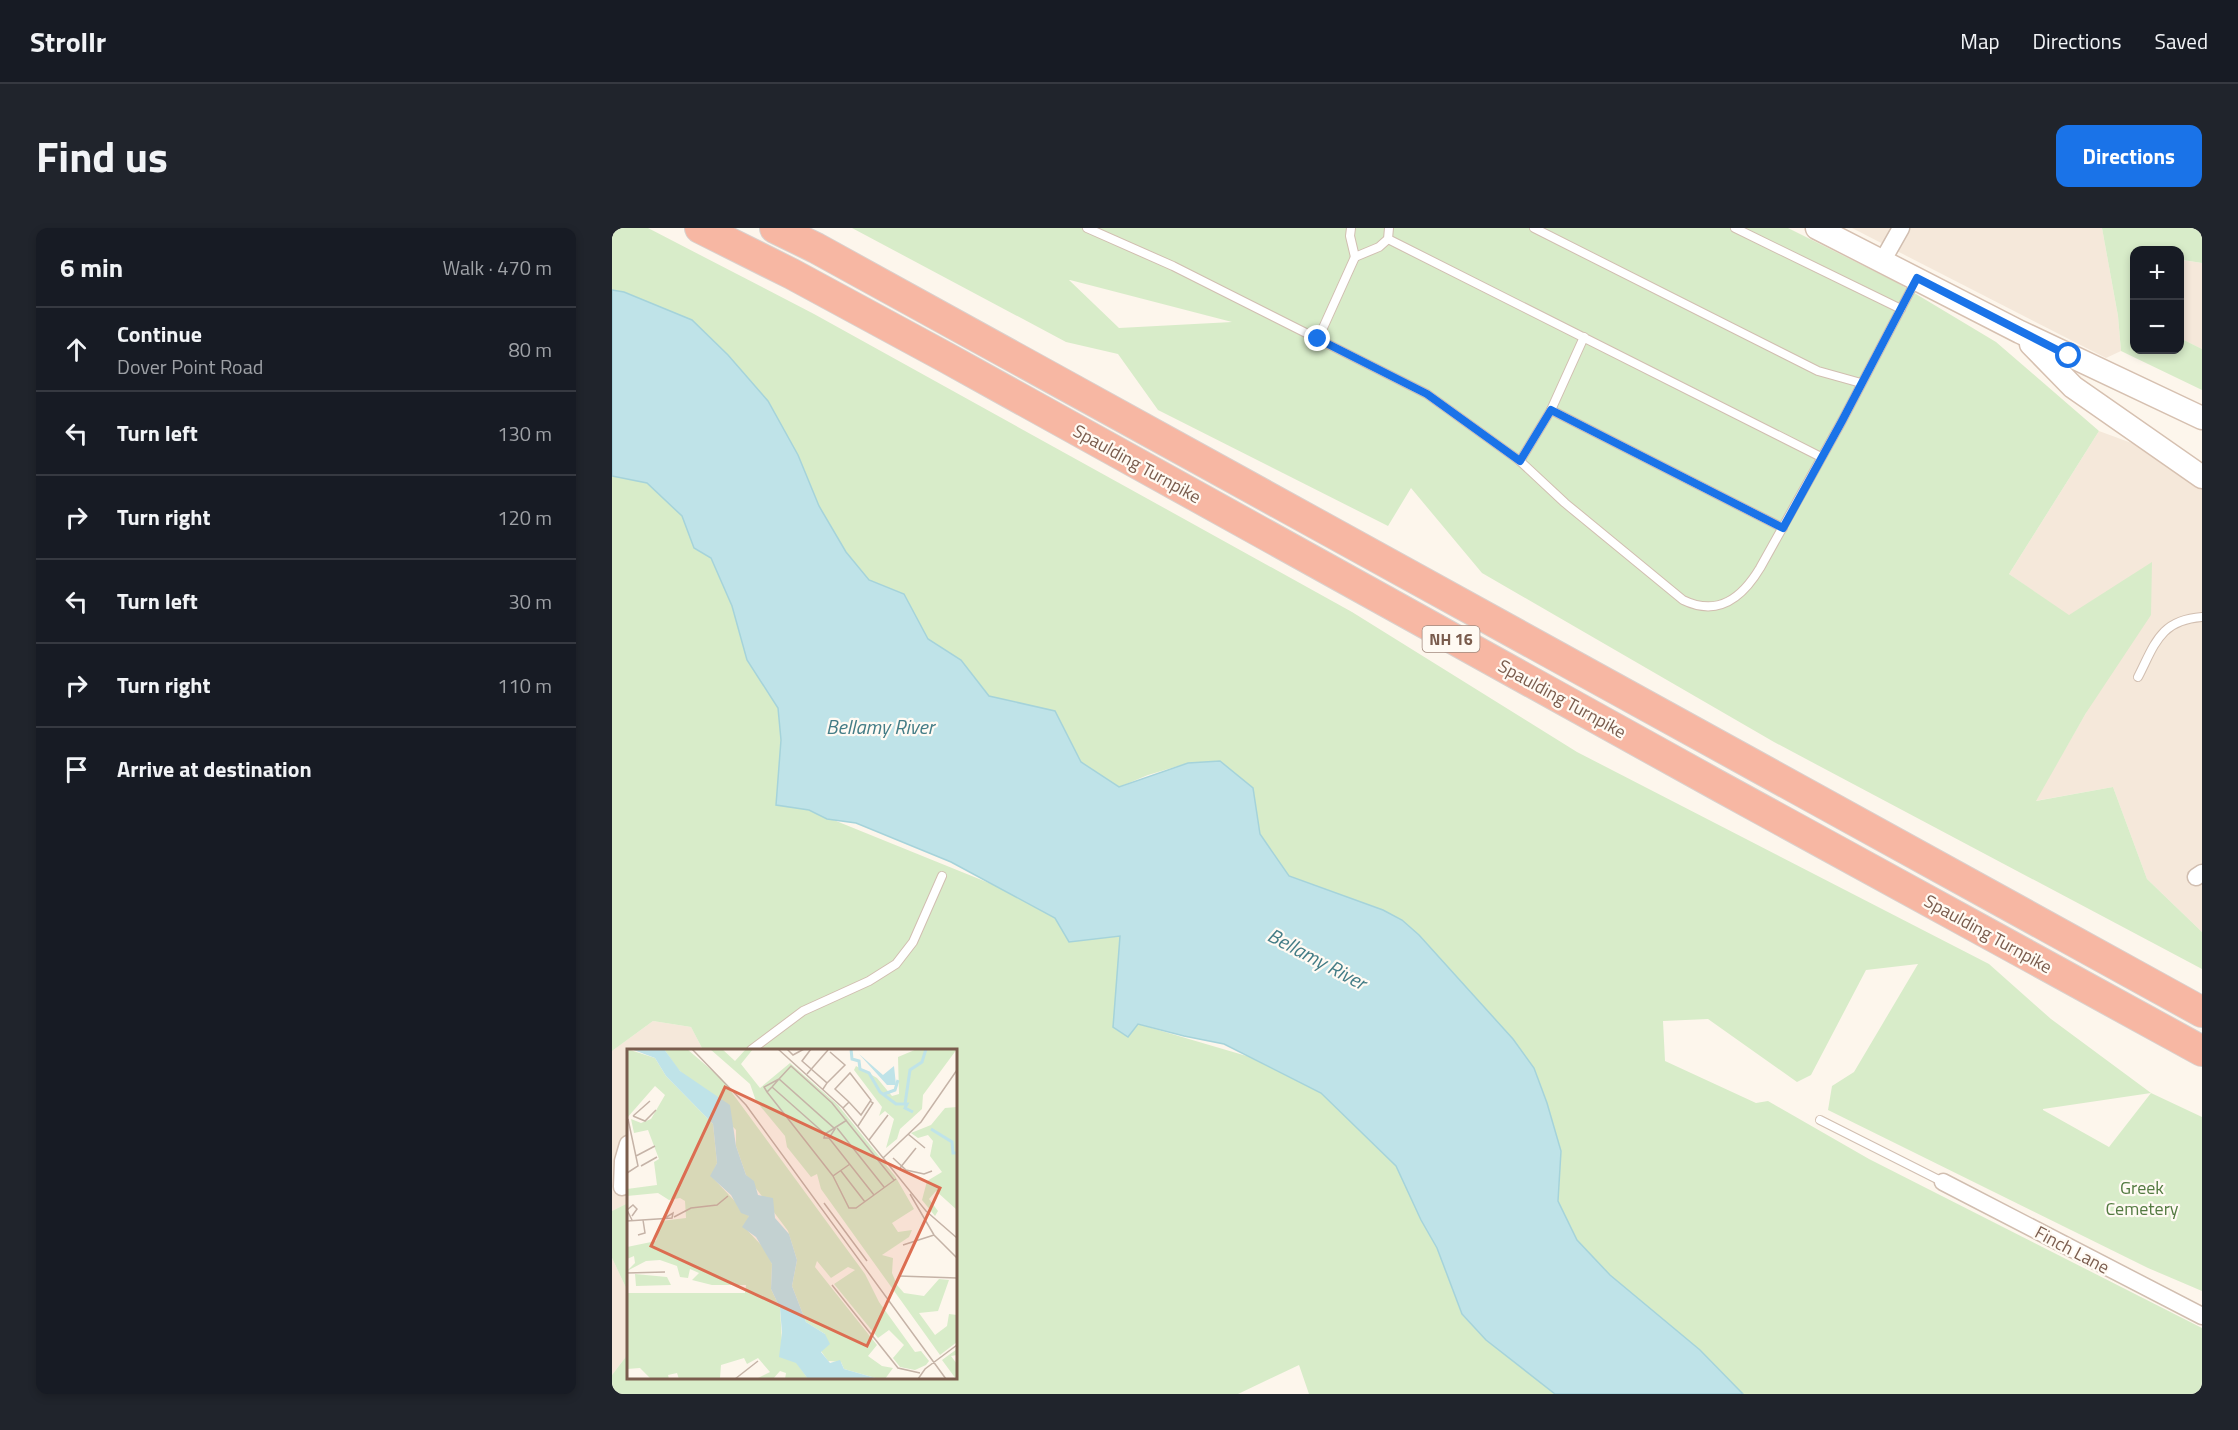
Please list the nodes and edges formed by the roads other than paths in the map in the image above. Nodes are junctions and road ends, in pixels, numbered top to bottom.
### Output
1 (700, 228) edge
2 (775, 228) edge
3 (1087, 228) edge
4 (1351, 228) edge
5 (1389, 228) edge
6 (1534, 228) edge
7 (1735, 228) edge
8 (1817, 228) edge
9 (1900, 228) edge
10 (1388, 239) junction
11 (1355, 257) junction
12 (1883, 260) junction
13 (1917, 278) junction
14 (1901, 309) junction
15 (2020, 332) junction
16 (1584, 337) junction
17 (1318, 339) junction
18 (1862, 383) junction
19 (1551, 410) junction
20 (2202, 418) edge
21 (1821, 457) junction
22 (1520, 461) junction
23 (2202, 477) edge
24 (1783, 528) junction
25 (2202, 617) edge
26 (2138, 677) dead end
27 (942, 876) dead end
28 (2202, 1012) edge
29 (752, 1049) edge
30 (2202, 1051) edge
31 (1820, 1120) dead end
32 (627, 1147) edge
33 (1943, 1182) joint
34 (621, 1187) edge
35 (2202, 1316) edge

1 - 30 highway, Spaulding Turnpike / NH 16
2 - 28 highway, Spaulding Turnpike / NH 16
3 - 17 lane
4 - 11 lane
5 - 10 lane
6 - 18 lane
7 - 14 lane
8 - 12 main road
9 - 12 street
10 - 11 lane
10 - 16 lane
11 - 17 lane
12 - 13 main road
13 - 14 lane
13 - 15 main road
14 - 18 lane
15 - 20 main road
15 - 23 main road
16 - 19 lane
16 - 21 lane
17 - 22 lane
18 - 21 lane
19 - 22 lane
19 - 24 lane
21 - 24 lane
22 - 24 lane
25 - 26 lane
27 - 29 lane
31 - 33 lane
32 - 34 street
33 - 35 street, Finch Lane

